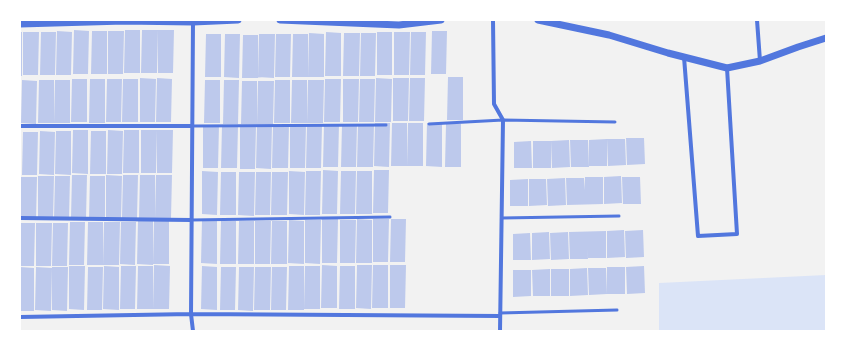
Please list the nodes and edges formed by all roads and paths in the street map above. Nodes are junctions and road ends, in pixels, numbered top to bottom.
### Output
1 (238, 20) edge
2 (280, 20) edge
3 (441, 20) edge
4 (493, 20) edge
5 (538, 20) edge
6 (757, 20) edge
7 (103, 21) edge
8 (191, 21) edge
9 (213, 21) edge
10 (58, 22) edge
11 (20, 24) edge
12 (826, 38) edge
13 (684, 57) junction
14 (760, 61) junction
15 (727, 68) junction
16 (502, 120) junction
17 (615, 122) dead end
18 (429, 124) dead end
19 (386, 125) dead end
20 (20, 126) edge
21 (192, 126) junction
22 (619, 216) dead end
23 (390, 217) dead end
24 (20, 218) edge
25 (502, 218) junction
26 (191, 220) junction
27 (617, 310) dead end
28 (191, 314) junction
29 (500, 314) junction
30 (20, 317) edge
31 (193, 331) edge
32 (500, 331) edge

1 - 9 street
2 - 3 street
4 - 16 street
5 - 13 street
6 - 14 street
7 - 8 street
7 - 10 street
8 - 9 street
8 - 21 street
10 - 11 street
12 - 14 street
13 - 15 street
13 - 15 street
14 - 15 street
16 - 17 lane
16 - 18 lane
16 - 25 street
19 - 21 lane
20 - 21 street
21 - 26 street
22 - 25 lane
23 - 26 lane
24 - 26 street
25 - 29 street
26 - 28 street
27 - 29 lane
28 - 29 street
28 - 30 street
28 - 31 street
29 - 32 street

